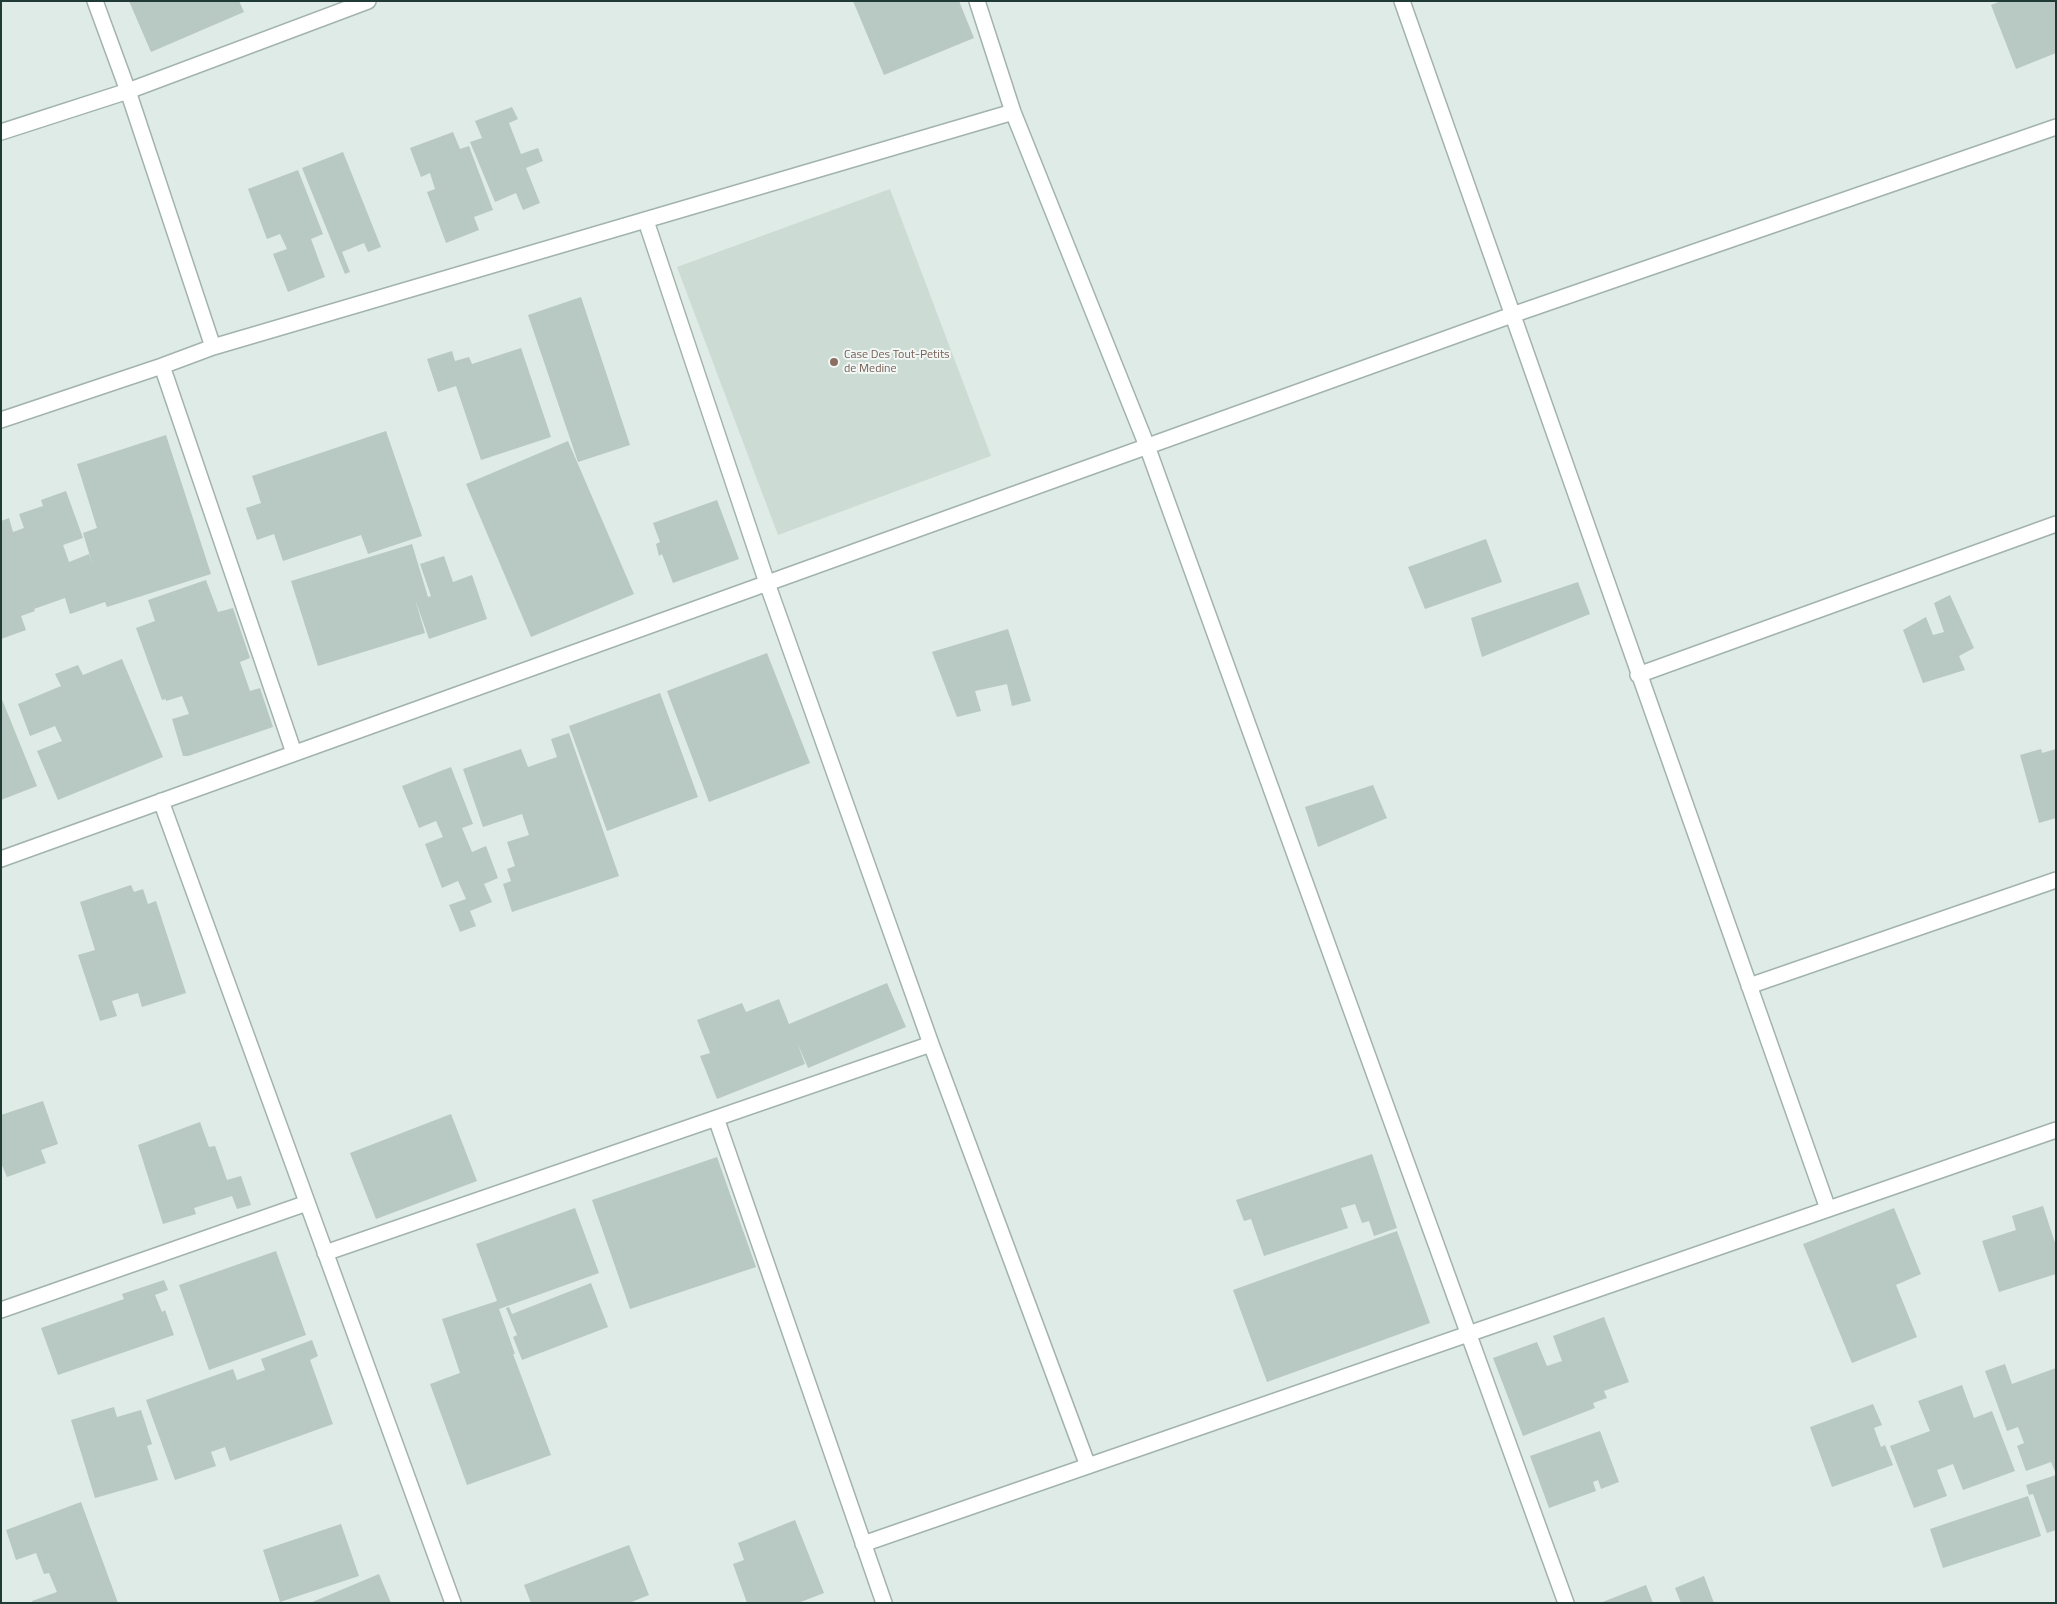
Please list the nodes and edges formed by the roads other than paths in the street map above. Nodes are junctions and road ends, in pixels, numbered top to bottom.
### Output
1 (95, 1) edge
2 (368, 1) edge
3 (977, 1) edge
4 (1402, 1) edge
5 (128, 91) junction
6 (1013, 112) junction
7 (2056, 127) edge
8 (1, 132) edge
9 (646, 221) junction
10 (1512, 314) junction
11 (212, 347) junction
12 (162, 366) junction
13 (1, 420) edge
14 (1147, 446) junction
15 (2056, 524) edge
16 (767, 583) junction
17 (1638, 675) junction
18 (294, 753) junction
19 (161, 801) junction
20 (1, 859) edge
21 (2056, 880) edge
22 (1749, 986) junction
23 (930, 1044) junction
24 (716, 1118) junction
25 (2056, 1130) edge
26 (307, 1203) junction
27 (1828, 1210) junction
28 (325, 1253) junction
29 (1, 1310) edge
30 (1469, 1334) junction
31 (1088, 1466) junction
32 (863, 1544) junction
33 (453, 1603) edge
34 (884, 1603) edge
35 (1566, 1603) edge

1 - 5 street
2 - 5 street
3 - 6 street
4 - 10 street
5 - 8 street
5 - 11 street
6 - 9 street
6 - 14 street
7 - 10 street
9 - 11 street
9 - 16 street
10 - 14 street
10 - 17 street
11 - 12 street
12 - 13 street
12 - 18 street
14 - 16 street
14 - 30 street
15 - 17 street
16 - 18 street
16 - 23 street
17 - 22 street
18 - 19 street
19 - 20 street
19 - 26 street
21 - 22 street
22 - 27 street
23 - 24 street
23 - 31 street
24 - 28 street
24 - 32 street
25 - 27 street
26 - 28 street
26 - 29 street
27 - 30 street
28 - 33 street
30 - 31 street
30 - 35 street
31 - 32 street
32 - 34 street

